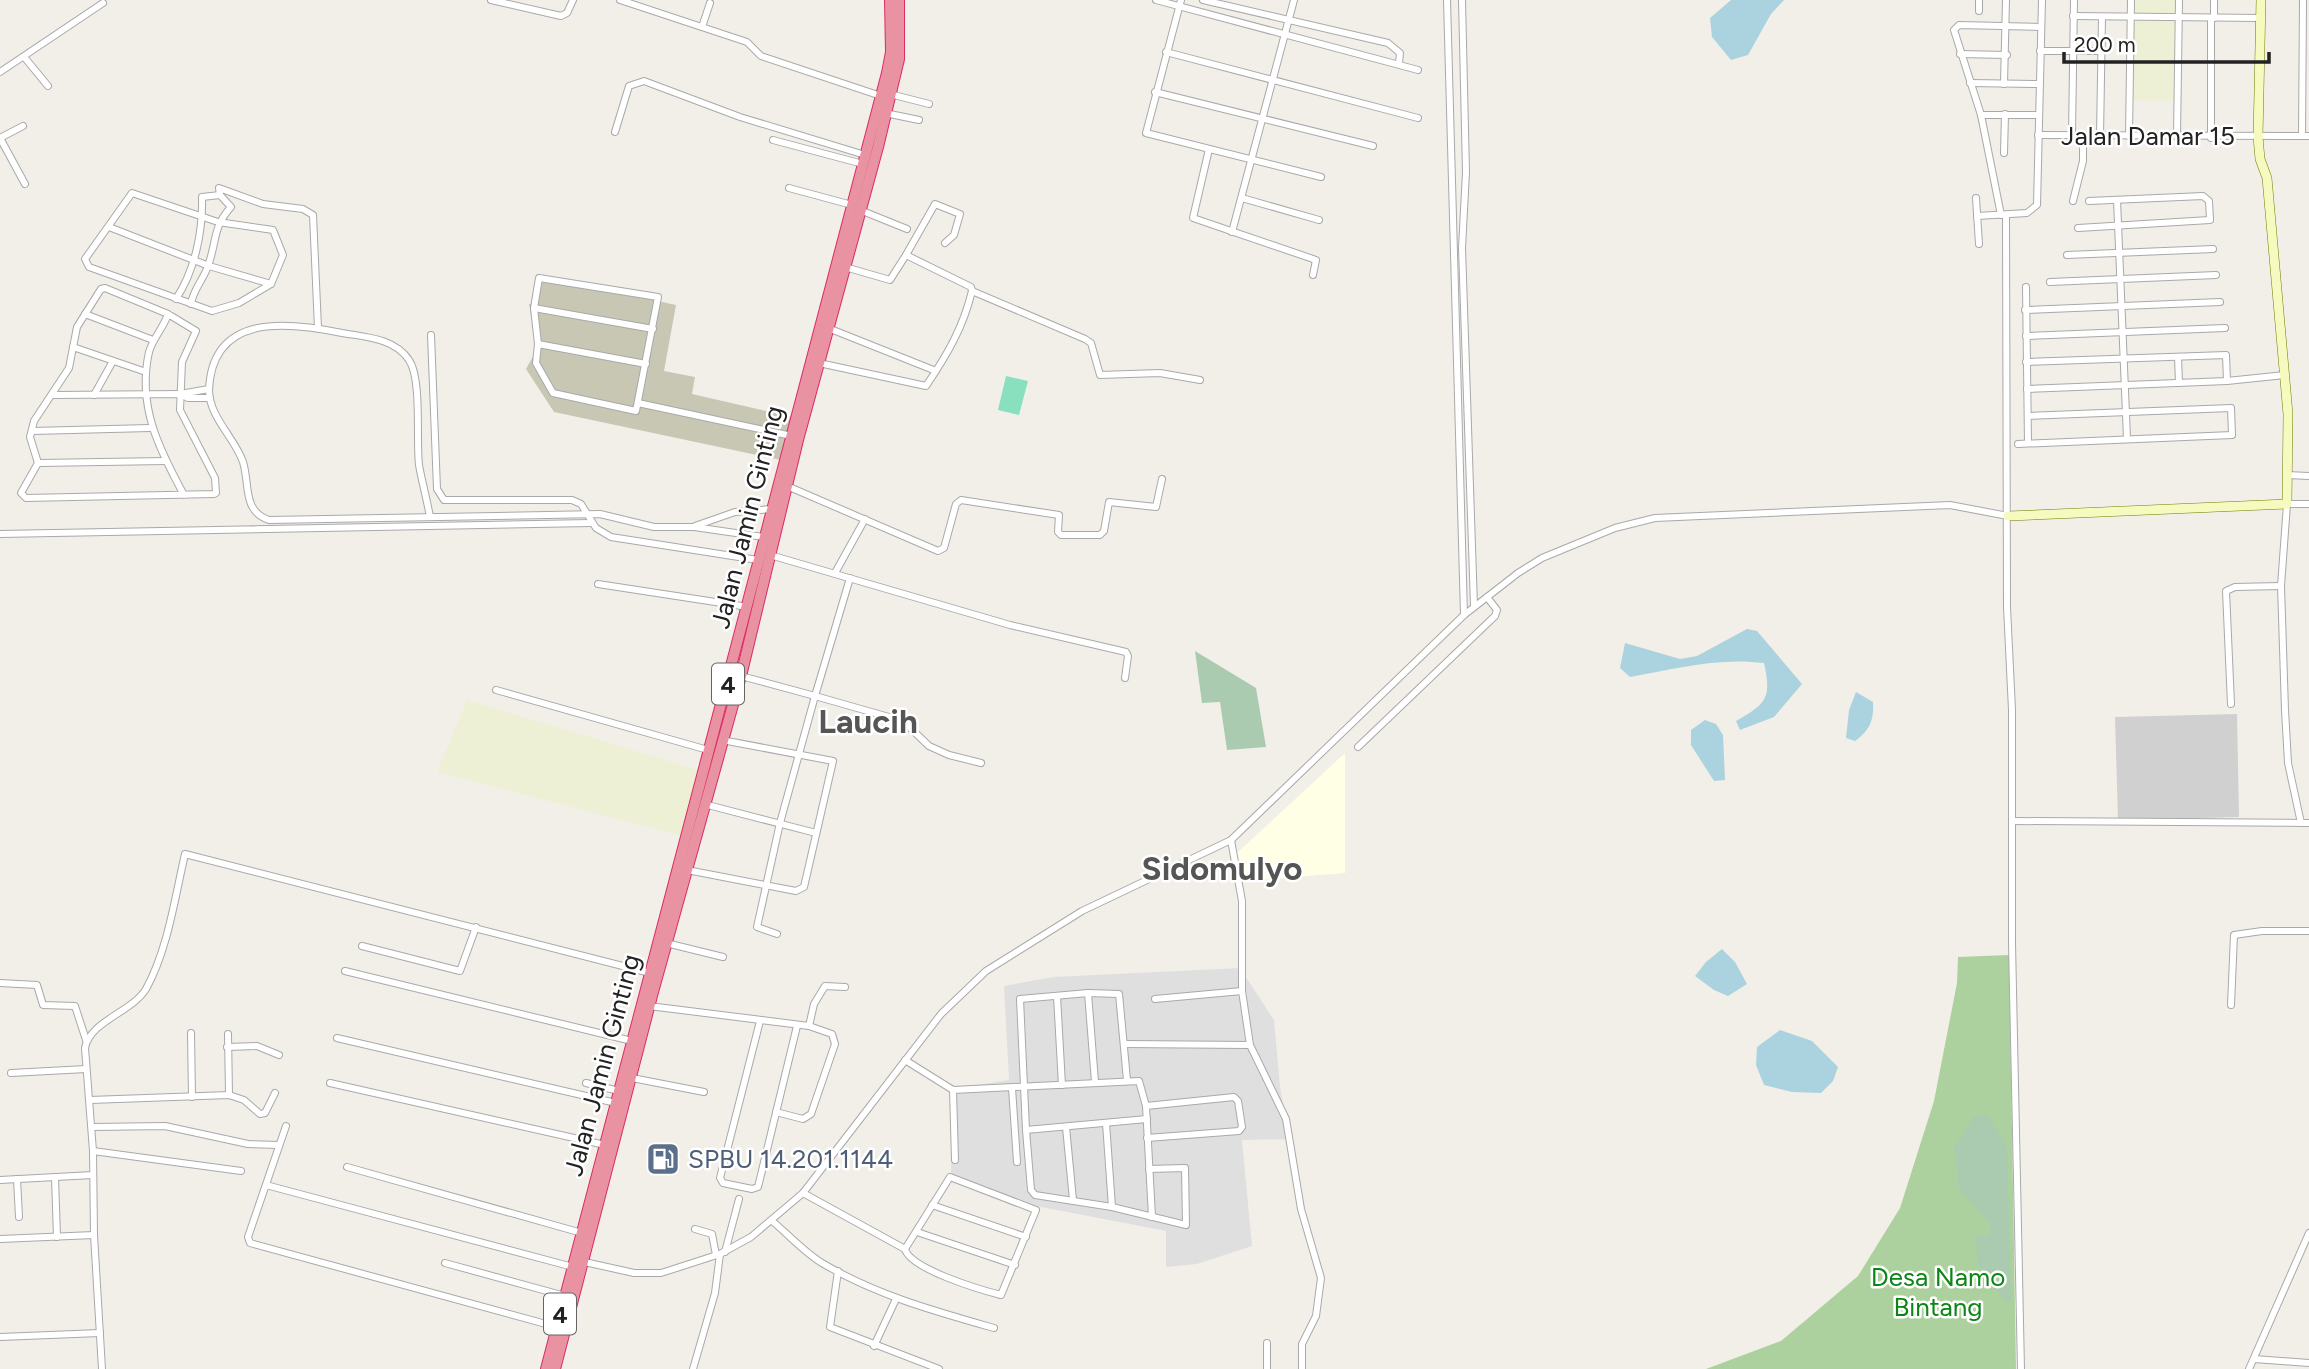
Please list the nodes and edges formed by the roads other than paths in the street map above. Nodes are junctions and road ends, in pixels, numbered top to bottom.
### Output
1 (491, 0) edge
2 (573, 0) edge
3 (620, 0) edge
4 (890, 0) edge
5 (899, 0) edge
6 (1156, 0) edge
7 (1203, 0) edge
8 (1294, 0) edge
9 (1447, 0) edge
10 (1462, 0) edge
11 (1979, 0) edge
12 (2006, 0) edge
13 (2042, 0) edge
14 (2074, 0) edge
15 (2131, 0) edge
16 (2179, 0) edge
17 (2214, 0) edge
18 (2261, 0) edge
19 (2303, 0) edge
20 (103, 3) dead end
21 (710, 3) dead end
22 (1180, 3) edge
23 (1979, 11) dead end
24 (2073, 16) junction
25 (2102, 17) junction
26 (2131, 18) junction
27 (2213, 18) junction
28 (2261, 18) junction
29 (1288, 19) junction
30 (2179, 19) junction
31 (2041, 26) junction
32 (702, 27) junction
33 (2006, 27) junction
34 (2305, 31) edge
35 (1283, 33) junction
36 (2040, 51) junction
37 (2073, 51) junction
38 (2101, 51) junction
39 (1166, 52) junction
40 (1959, 54) junction
41 (2007, 55) junction
42 (25, 58) junction
43 (1399, 63) junction
44 (2305, 63) edge
45 (1419, 70) dead end
46 (0, 72) edge
47 (1271, 80) junction
48 (1970, 83) junction
49 (2004, 84) junction
50 (2039, 84) junction
51 (48, 86) dead end
52 (1155, 92) junction
53 (885, 95) junction
54 (929, 104) dead end
55 (885, 113) junction
56 (2005, 114) junction
57 (1980, 115) junction
58 (2039, 115) junction
59 (1418, 118) dead end
60 (919, 120) dead end
61 (1260, 120) junction
62 (23, 127) dead end
63 (615, 132) dead end
64 (2038, 135) junction
65 (2072, 135) junction
66 (2083, 135) junction
67 (2100, 136) junction
68 (2129, 136) junction
69 (2177, 136) junction
70 (2305, 136) edge
71 (2258, 137) junction
72 (0, 138) edge
73 (2211, 138) junction
74 (774, 139) dead end
75 (1373, 146) dead end
76 (1209, 149) junction
77 (2004, 153) dead end
78 (1251, 157) junction
79 (866, 162) junction
80 (1453, 172) junction
81 (1466, 172) junction
82 (1321, 177) dead end
83 (24, 184) dead end
84 (789, 188) dead end
85 (220, 195) junction
86 (1242, 198) junction
87 (1976, 198) dead end
88 (2117, 200) junction
89 (2073, 201) dead end
90 (2089, 201) dead end
91 (856, 207) junction
92 (203, 215) junction
93 (2004, 215) junction
94 (1977, 216) junction
95 (1320, 220) dead end
96 (218, 222) junction
97 (2118, 227) junction
98 (109, 228) junction
99 (2078, 228) dead end
100 (907, 229) dead end
101 (1232, 232) junction
102 (946, 243) dead end
103 (1979, 244) dead end
104 (2213, 249) dead end
105 (2119, 253) junction
106 (906, 255) junction
107 (2067, 256) dead end
108 (195, 258) junction
109 (209, 266) junction
110 (845, 267) junction
111 (1313, 275) dead end
112 (2216, 275) dead end
113 (2120, 279) junction
114 (2050, 282) dead end
115 (271, 284) junction
116 (2026, 287) dead end
117 (972, 291) junction
118 (176, 299) junction
119 (2220, 302) dead end
120 (191, 304) junction
121 (2120, 306) junction
122 (534, 308) junction
123 (2025, 310) junction
124 (85, 314) junction
125 (168, 314) junction
126 (318, 328) junction
127 (828, 328) junction
128 (2225, 328) dead end
129 (653, 329) junction
130 (2122, 332) junction
131 (431, 335) dead end
132 (2026, 336) junction
133 (153, 340) junction
134 (538, 344) junction
135 (73, 347) junction
136 (2178, 357) junction
137 (2123, 359) junction
138 (114, 361) junction
139 (2026, 362) junction
140 (819, 363) junction
141 (646, 365) junction
142 (146, 372) junction
143 (936, 372) junction
144 (2285, 375) junction
145 (1200, 380) dead end
146 (1455, 382) junction
147 (1466, 382) junction
148 (2227, 382) junction
149 (2179, 383) junction
150 (2124, 386) junction
151 (209, 389) junction
152 (2027, 389) junction
153 (180, 394) junction
154 (53, 395) junction
155 (94, 395) junction
156 (146, 395) junction
157 (210, 398) junction
158 (638, 403) junction
159 (2126, 413) junction
160 (2028, 416) junction
161 (150, 428) junction
162 (32, 430) junction
163 (792, 436) junction
164 (2127, 438) junction
165 (2028, 443) junction
166 (2018, 444) dead end
167 (166, 461) junction
168 (38, 463) junction
169 (2287, 475) junction
170 (2309, 476) edge
171 (1162, 480) dead end
172 (787, 486) junction
173 (184, 495) junction
174 (2287, 504) junction
175 (2309, 504) edge
176 (772, 509) junction
177 (587, 514) junction
178 (2008, 516) junction
179 (430, 517) junction
180 (865, 519) junction
181 (591, 523) junction
182 (694, 527) junction
183 (0, 534) edge
184 (764, 537) junction
185 (770, 555) junction
186 (758, 560) junction
187 (835, 573) junction
188 (850, 578) junction
189 (598, 584) dead end
190 (2281, 586) junction
191 (1487, 597) junction
192 (1474, 606) junction
193 (748, 607) junction
194 (1464, 615) junction
195 (741, 676) junction
196 (1125, 678) dead end
197 (496, 690) dead end
198 (815, 696) junction
199 (2231, 704) dead end
200 (717, 739) junction
201 (1357, 747) dead end
202 (708, 750) junction
203 (799, 753) junction
204 (981, 763) dead end
205 (704, 804) junction
206 (2014, 821) junction
207 (780, 823) junction
208 (2301, 823) junction
209 (2309, 823) edge
210 (816, 833) junction
211 (1231, 840) junction
212 (687, 870) junction
213 (767, 886) junction
214 (477, 927) junction
215 (2309, 931) edge
216 (777, 934) dead end
217 (666, 943) junction
218 (362, 946) dead end
219 (723, 957) dead end
220 (345, 971) dead end
221 (650, 972) junction
222 (0, 983) edge
223 (845, 987) dead end
224 (1242, 990) junction
225 (1088, 993) junction
226 (1057, 996) junction
227 (1155, 999) dead end
228 (2231, 1005) dead end
229 (649, 1006) junction
230 (760, 1021) junction
231 (797, 1026) junction
232 (809, 1026) junction
233 (191, 1033) dead end
234 (228, 1034) dead end
235 (337, 1038) dead end
236 (86, 1040) junction
237 (632, 1041) junction
238 (1124, 1045) junction
239 (1250, 1045) junction
240 (228, 1047) junction
241 (279, 1055) dead end
242 (905, 1059) junction
243 (86, 1069) junction
244 (11, 1073) dead end
245 (632, 1079) junction
246 (1127, 1080) junction
247 (1095, 1082) junction
248 (330, 1083) dead end
249 (586, 1083) dead end
250 (1062, 1085) junction
251 (1012, 1088) junction
252 (1022, 1088) junction
253 (953, 1090) junction
254 (619, 1091) junction
255 (704, 1092) dead end
256 (275, 1093) dead end
257 (229, 1095) junction
258 (192, 1097) junction
259 (90, 1100) junction
260 (616, 1103) junction
261 (1146, 1106) junction
262 (776, 1112) junction
263 (1147, 1119) junction
264 (1106, 1123) junction
265 (286, 1126) dead end
266 (1066, 1126) junction
267 (92, 1127) junction
268 (1026, 1130) junction
269 (1147, 1138) junction
270 (279, 1145) junction
271 (605, 1145) junction
272 (93, 1151) junction
273 (956, 1160) dead end
274 (1017, 1162) dead end
275 (346, 1167) dead end
276 (1149, 1169) junction
277 (241, 1171) dead end
278 (93, 1175) junction
279 (55, 1177) junction
280 (17, 1179) junction
281 (0, 1180) edge
282 (265, 1185) junction
283 (803, 1193) junction
284 (739, 1199) dead end
285 (1073, 1200) junction
286 (932, 1205) junction
287 (1112, 1207) junction
288 (19, 1217) dead end
289 (1152, 1217) junction
290 (772, 1221) junction
291 (695, 1229) dead end
292 (917, 1232) junction
293 (582, 1233) junction
294 (2309, 1233) edge
295 (94, 1235) junction
296 (57, 1237) junction
297 (1026, 1237) junction
298 (0, 1239) edge
299 (905, 1249) junction
300 (721, 1254) junction
301 (445, 1263) dead end
302 (578, 1265) junction
303 (1015, 1265) junction
304 (838, 1271) junction
305 (565, 1296) junction
306 (895, 1299) junction
307 (557, 1327) junction
308 (994, 1328) dead end
309 (100, 1334) junction
310 (0, 1337) edge
311 (1266, 1343) dead end
312 (874, 1346) junction
313 (2254, 1359) junction
314 (2309, 1363) edge
315 (102, 1369) edge
316 (546, 1369) edge
317 (555, 1369) edge
318 (693, 1369) edge
319 (939, 1369) edge
320 (1267, 1369) edge
321 (1302, 1369) edge
322 (2021, 1369) edge
323 (2249, 1369) edge

1 - 2 street
3 - 32 street
4 - 53 highway, Jalan Jamin Ginting / 4
5 - 53 highway, Jalan Jamin Ginting / 4
6 - 22 street
7 - 29 street
8 - 29 street
9 - 80 street
10 - 81 street
11 - 23 street
12 - 33 street
13 - 31 street
14 - 24 street
15 - 26 street
16 - 30 street
17 - 27 street
18 - 28 street
19 - 34 street
20 - 42 street
21 - 32 street
22 - 35 street
22 - 39 street
24 - 25 street
24 - 37 street
25 - 26 street
25 - 38 street
26 - 30 street
26 - 68 street
27 - 28 street
27 - 30 street
27 - 73 street
28 - 71 street
29 - 35 street
29 - 43 street
30 - 69 street
31 - 33 street
31 - 36 street
32 - 53 street
33 - 40 street
33 - 41 street
34 - 44 street
35 - 43 street
35 - 47 street
36 - 37 street
36 - 50 street
37 - 38 street
37 - 65 street
38 - 67 street
39 - 47 street
39 - 52 street
40 - 41 street
40 - 48 street
41 - 49 street
42 - 46 street
42 - 51 street
43 - 45 street
44 - 70 street
47 - 59 street
47 - 61 street
48 - 49 street
48 - 57 street
49 - 50 street
50 - 58 street
52 - 61 street
52 - 76 street
53 - 54 street
53 - 55 highway, Jalan Jamin Ginting / 4
53 - 79 highway, Jalan Jamin Ginting / 4
55 - 60 street
55 - 79 highway, Jalan Jamin Ginting / 4
56 - 57 street
56 - 58 street
56 - 77 street
57 - 93 street
58 - 64 street
61 - 75 street
61 - 78 street
62 - 72 street
63 - 79 street
64 - 65 street, Jalan Damar 15
64 - 93 street
65 - 66 street, Jalan Damar 15
66 - 67 street, Jalan Damar 15
66 - 89 street
67 - 68 street, Jalan Damar 15
68 - 69 street, Jalan Damar 15
69 - 73 street, Jalan Damar 15
70 - 71 street, Jalan Damar 15
71 - 73 street, Jalan Damar 15
71 - 144 street
72 - 83 street
74 - 79 street
76 - 78 street
76 - 101 street
78 - 82 street
78 - 86 street
79 - 91 highway, Jalan Jamin Ginting / 4
80 - 81 street
80 - 146 street
81 - 147 street
84 - 91 street
85 - 92 street
85 - 96 street
85 - 126 street
86 - 95 street
86 - 101 street
87 - 94 street
88 - 90 street
88 - 97 street
88 - 97 street
91 - 100 street
91 - 110 highway, Jalan Jamin Ginting / 4
91 - 163 highway, Jalan Jamin Ginting / 4
92 - 96 street
92 - 98 street
92 - 108 street
93 - 94 street
93 - 178 street
94 - 103 street
96 - 109 street
96 - 115 street
97 - 99 street
97 - 105 street
98 - 108 street
98 - 118 street
101 - 111 street
102 - 106 street
104 - 105 street
105 - 107 street
105 - 113 street
106 - 110 street
106 - 117 street
108 - 109 street
108 - 118 street
109 - 115 street
109 - 120 street
110 - 127 highway, Jalan Jamin Ginting / 4
112 - 113 street
113 - 114 street
113 - 121 street
115 - 120 street
116 - 123 street
117 - 143 street
117 - 145 street
118 - 120 street
119 - 121 street
121 - 123 street
121 - 130 street
122 - 129 street
122 - 129 street
122 - 134 street
123 - 132 street
124 - 125 street
124 - 133 street
124 - 135 street
125 - 133 street
125 - 153 street
126 - 151 street
126 - 179 street
127 - 140 highway, Jalan Jamin Ginting / 4
127 - 143 street
128 - 130 street
129 - 141 street
130 - 132 street
130 - 137 street
131 - 177 street
132 - 139 street
133 - 142 street
134 - 141 street
134 - 158 street
135 - 138 street
135 - 154 street
136 - 137 street
136 - 148 street
136 - 149 street
137 - 139 street
137 - 150 street
138 - 142 street
138 - 155 street
139 - 152 street
140 - 143 street
140 - 172 highway, Jalan Jamin Ginting / 4
141 - 158 street
142 - 156 street
144 - 148 street
144 - 169 street
146 - 147 street
146 - 194 street
147 - 192 street
148 - 149 street
149 - 150 street
150 - 152 street
150 - 159 street
151 - 153 street
151 - 157 street
152 - 160 street
153 - 156 street
153 - 157 street
153 - 173 street
154 - 155 street
154 - 162 street
155 - 156 street
156 - 161 street
157 - 179 street
158 - 163 street
159 - 160 street
159 - 164 street
159 - 164 street
160 - 165 street
161 - 162 street
161 - 167 street
162 - 168 street
163 - 176 highway, Jalan Jamin Ginting / 4
164 - 165 street
165 - 166 street
167 - 168 street
167 - 173 street
168 - 173 street
169 - 170 street
169 - 174 street
171 - 180 street
172 - 180 street
172 - 185 highway, Jalan Jamin Ginting / 4
174 - 175 street
174 - 178 street
174 - 190 street
176 - 182 street
176 - 184 highway, Jalan Jamin Ginting / 4
177 - 179 street
177 - 181 street
177 - 182 street
178 - 191 street
178 - 206 street
180 - 187 street
181 - 183 street
181 - 186 street
182 - 184 street
184 - 186 highway, Jalan Jamin Ginting / 4
185 - 187 street
185 - 195 highway, Jalan Jamin Ginting / 4
186 - 193 highway, Jalan Jamin Ginting / 4
187 - 188 street
188 - 196 street
188 - 198 street
189 - 193 street
190 - 199 street
190 - 208 street
191 - 192 street
191 - 201 street
192 - 194 street
193 - 200 highway, Jalan Jamin Ginting / 4
194 - 211 street
195 - 198 street
195 - 200 highway, Jalan Jamin Ginting / 4
197 - 202 street
198 - 203 street
198 - 204 street
200 - 202 highway, Jalan Jamin Ginting / 4
200 - 203 street
200 - 205 highway, Jalan Jamin Ginting / 4
202 - 221 highway, Jalan Jamin Ginting / 4
203 - 207 street
203 - 210 street
205 - 207 street
205 - 212 highway, Jalan Jamin Ginting / 4
206 - 208 street
206 - 322 street
207 - 210 street
207 - 213 street
208 - 209 street
210 - 213 street
211 - 224 street
211 - 242 street
212 - 213 street
212 - 217 highway, Jalan Jamin Ginting / 4
213 - 216 street
214 - 218 street
214 - 221 street
214 - 236 street
215 - 228 street
217 - 219 street
217 - 229 highway, Jalan Jamin Ginting / 4
220 - 237 street
221 - 237 highway, Jalan Jamin Ginting / 4
222 - 236 street
223 - 232 street
224 - 227 street
224 - 239 street
225 - 226 street
225 - 238 street
225 - 247 street
226 - 250 street
226 - 252 street
229 - 230 street
229 - 245 highway, Jalan Jamin Ginting / 4
230 - 231 street
230 - 262 street
231 - 232 street
231 - 262 street
232 - 262 street
233 - 258 street
234 - 240 street
235 - 260 street
236 - 243 street
237 - 254 highway, Jalan Jamin Ginting / 4
238 - 239 street
238 - 246 street
239 - 321 street
240 - 241 street
240 - 257 street
242 - 253 street
242 - 283 street
243 - 244 street
243 - 259 street
245 - 255 street
245 - 302 highway, Jalan Jamin Ginting / 4
246 - 247 street
246 - 261 street
247 - 250 street
248 - 271 street
249 - 254 street
250 - 252 street
251 - 252 street
251 - 253 street
251 - 274 street
252 - 268 street
253 - 273 street
254 - 260 highway, Jalan Jamin Ginting / 4
256 - 257 street
257 - 258 street
258 - 259 street
259 - 267 street
260 - 271 highway, Jalan Jamin Ginting / 4
261 - 263 street
261 - 269 street
263 - 264 street
263 - 269 street
264 - 266 street
264 - 287 street
265 - 270 street
266 - 268 street
266 - 285 street
267 - 270 street
267 - 272 street
268 - 285 street
269 - 276 street
270 - 282 street
271 - 293 highway, Jalan Jamin Ginting / 4
272 - 277 street
272 - 278 street
275 - 293 street
276 - 289 street
276 - 289 street
278 - 279 street
278 - 295 street
279 - 280 street
279 - 296 street
280 - 281 street
280 - 288 street
282 - 302 street
282 - 307 street
283 - 290 street
283 - 299 street
284 - 300 street
285 - 287 street
286 - 292 street
286 - 297 street
286 - 297 street
287 - 289 street
290 - 300 street
290 - 304 street
291 - 300 street
292 - 299 street
292 - 303 street
293 - 302 highway, Jalan Jamin Ginting / 4
294 - 313 street
295 - 296 street
295 - 309 street
296 - 298 street
297 - 303 street
299 - 303 street
300 - 302 street
300 - 318 street
301 - 305 street
302 - 305 highway, Jalan Jamin Ginting / 4
302 - 317 highway, Jalan Jamin Ginting / 4
304 - 306 street
304 - 312 street
305 - 307 highway, Jalan Jamin Ginting / 4
306 - 308 street
306 - 312 street
307 - 316 highway, Jalan Jamin Ginting / 4
309 - 310 street
309 - 315 street
311 - 320 street
312 - 319 street
313 - 314 street
313 - 323 street

